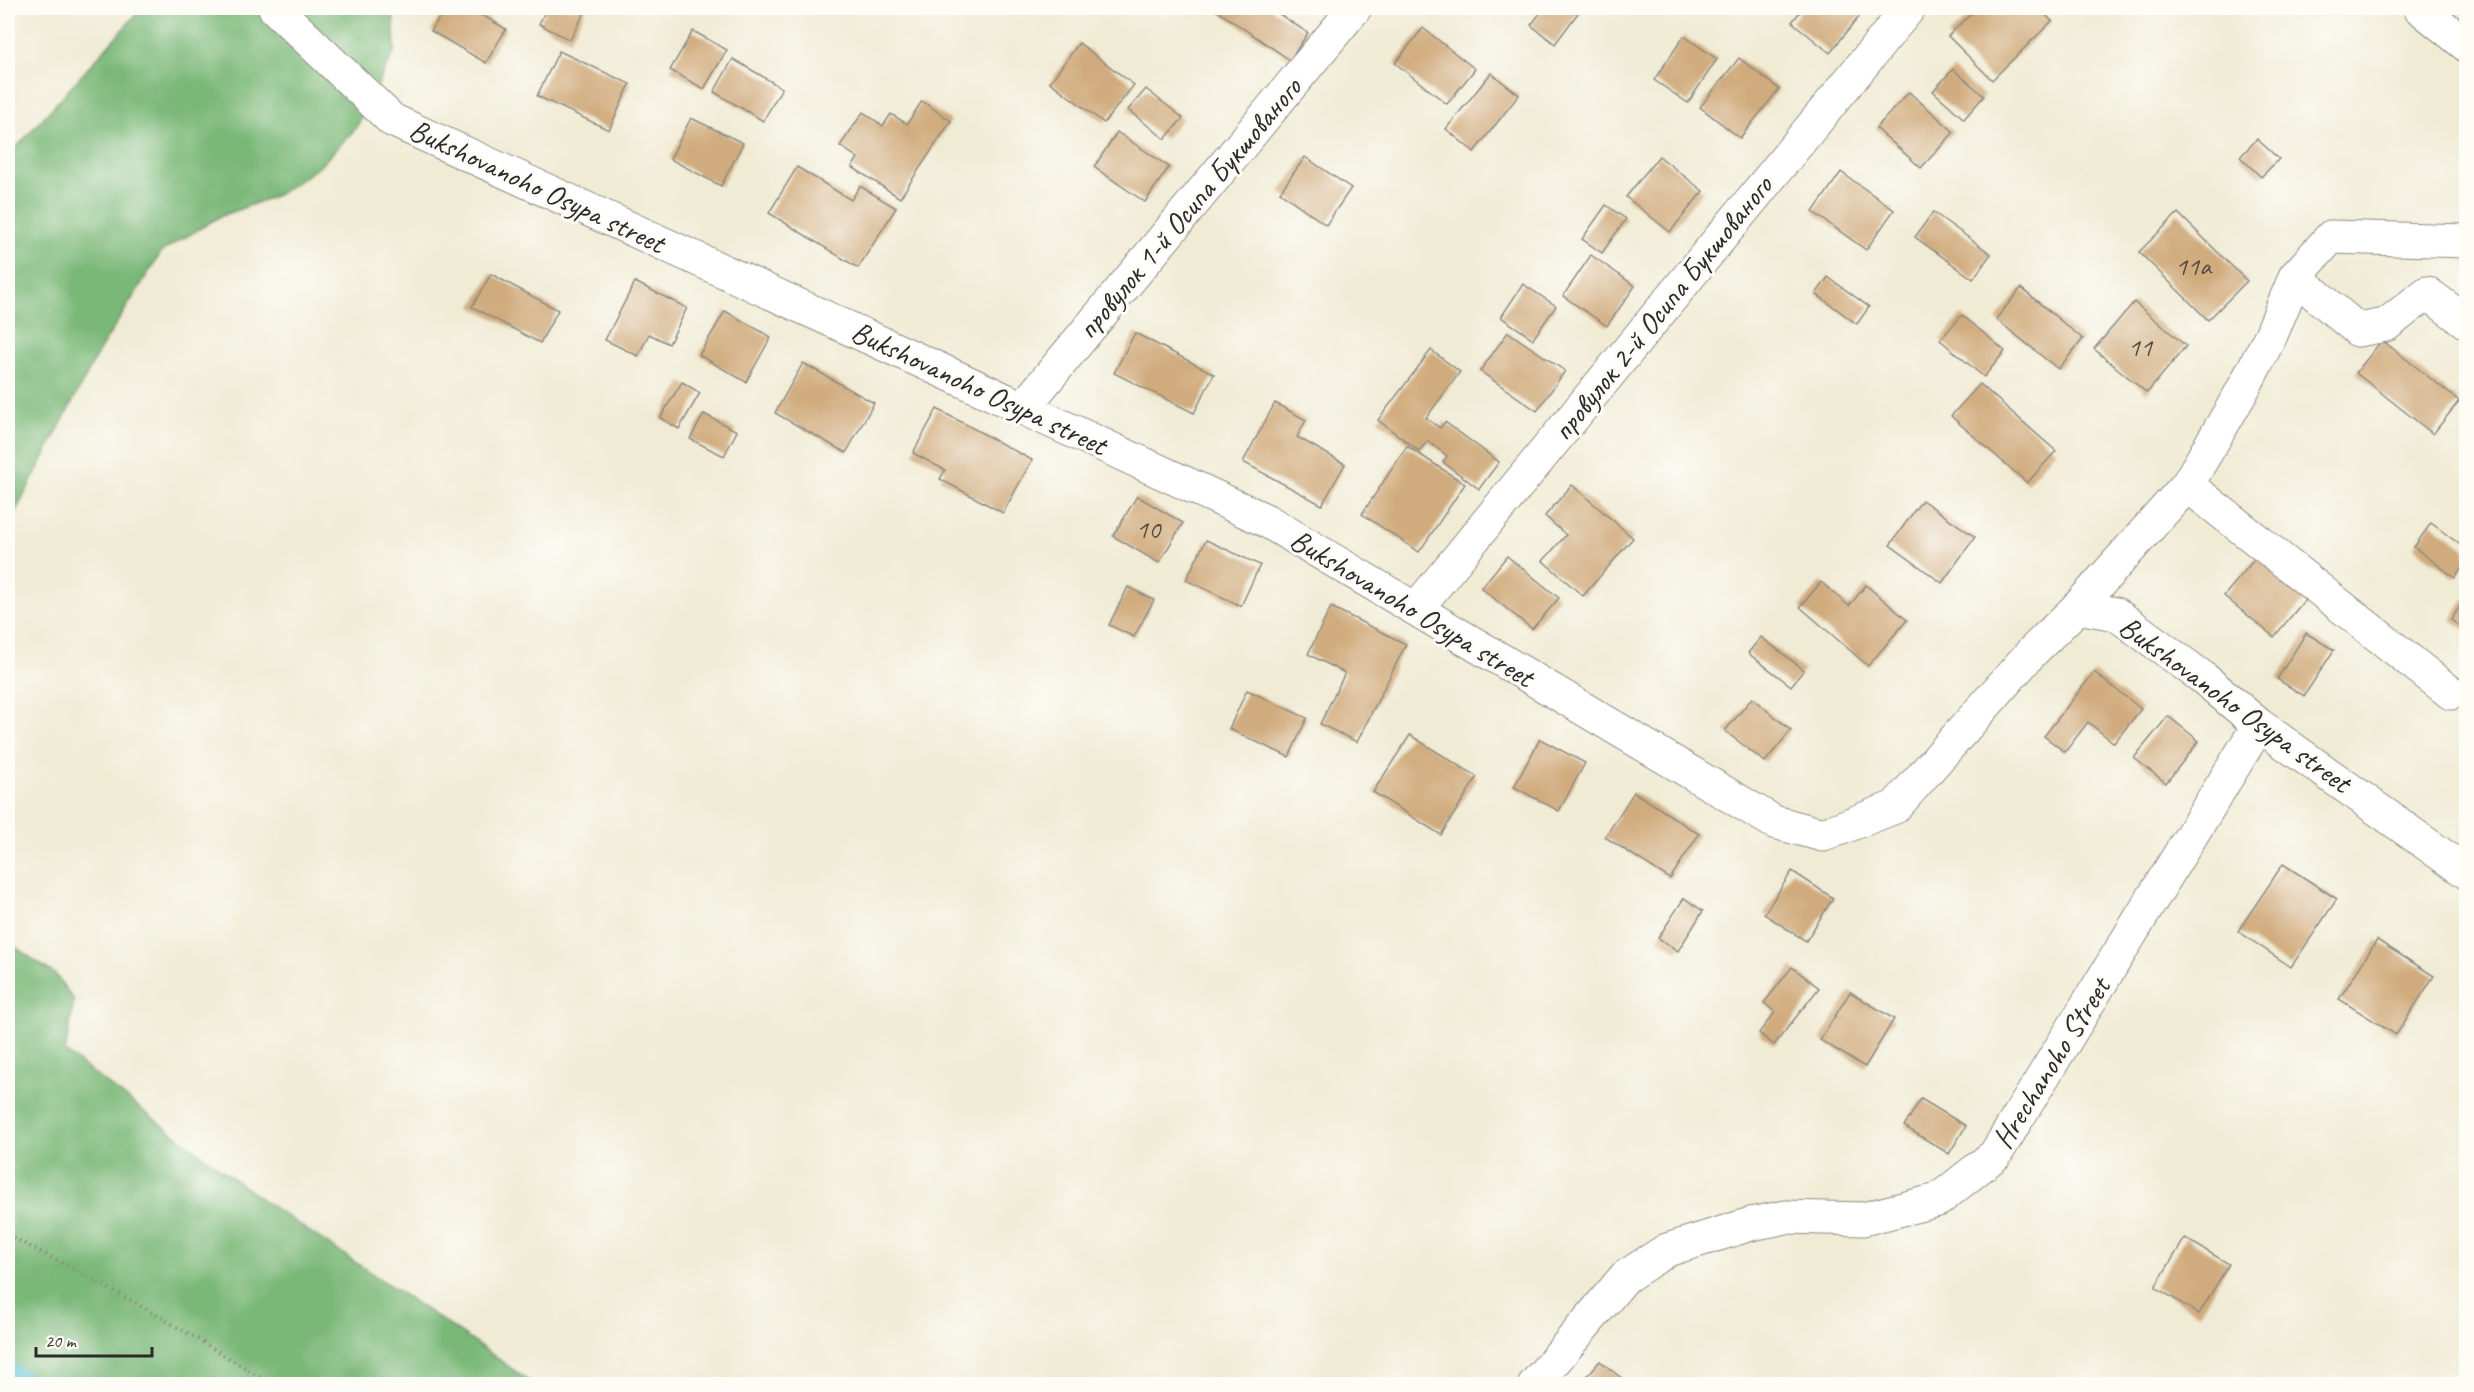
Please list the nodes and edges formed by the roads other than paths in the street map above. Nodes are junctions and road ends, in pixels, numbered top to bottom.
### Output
1 (275, 8) edge
2 (1355, 8) edge
3 (1909, 8) edge
4 (2420, 8) edge
5 (2466, 45) edge
6 (2466, 241) edge
7 (2295, 277) junction
8 (2466, 322) edge
9 (1023, 408) junction
10 (2187, 485) junction
11 (2078, 607) junction
12 (1416, 609) junction
13 (2451, 693) dead end
14 (2259, 725) junction
15 (2466, 872) edge
16 (1535, 1384) edge

1 - 9 street, Bukshovanoho Osypa street
2 - 9 street, провулок 1-й Осипа Букшованого
3 - 12 street, провулок 2-й Осипа Букшованого
4 - 5 street
6 - 7 street
7 - 8 street
7 - 10 street
9 - 12 street, Bukshovanoho Osypa street
10 - 11 street
10 - 13 street
11 - 12 street, Bukshovanoho Osypa street
11 - 14 street, Bukshovanoho Osypa street
14 - 15 street, Bukshovanoho Osypa street
14 - 16 street, Hrechanoho Street

